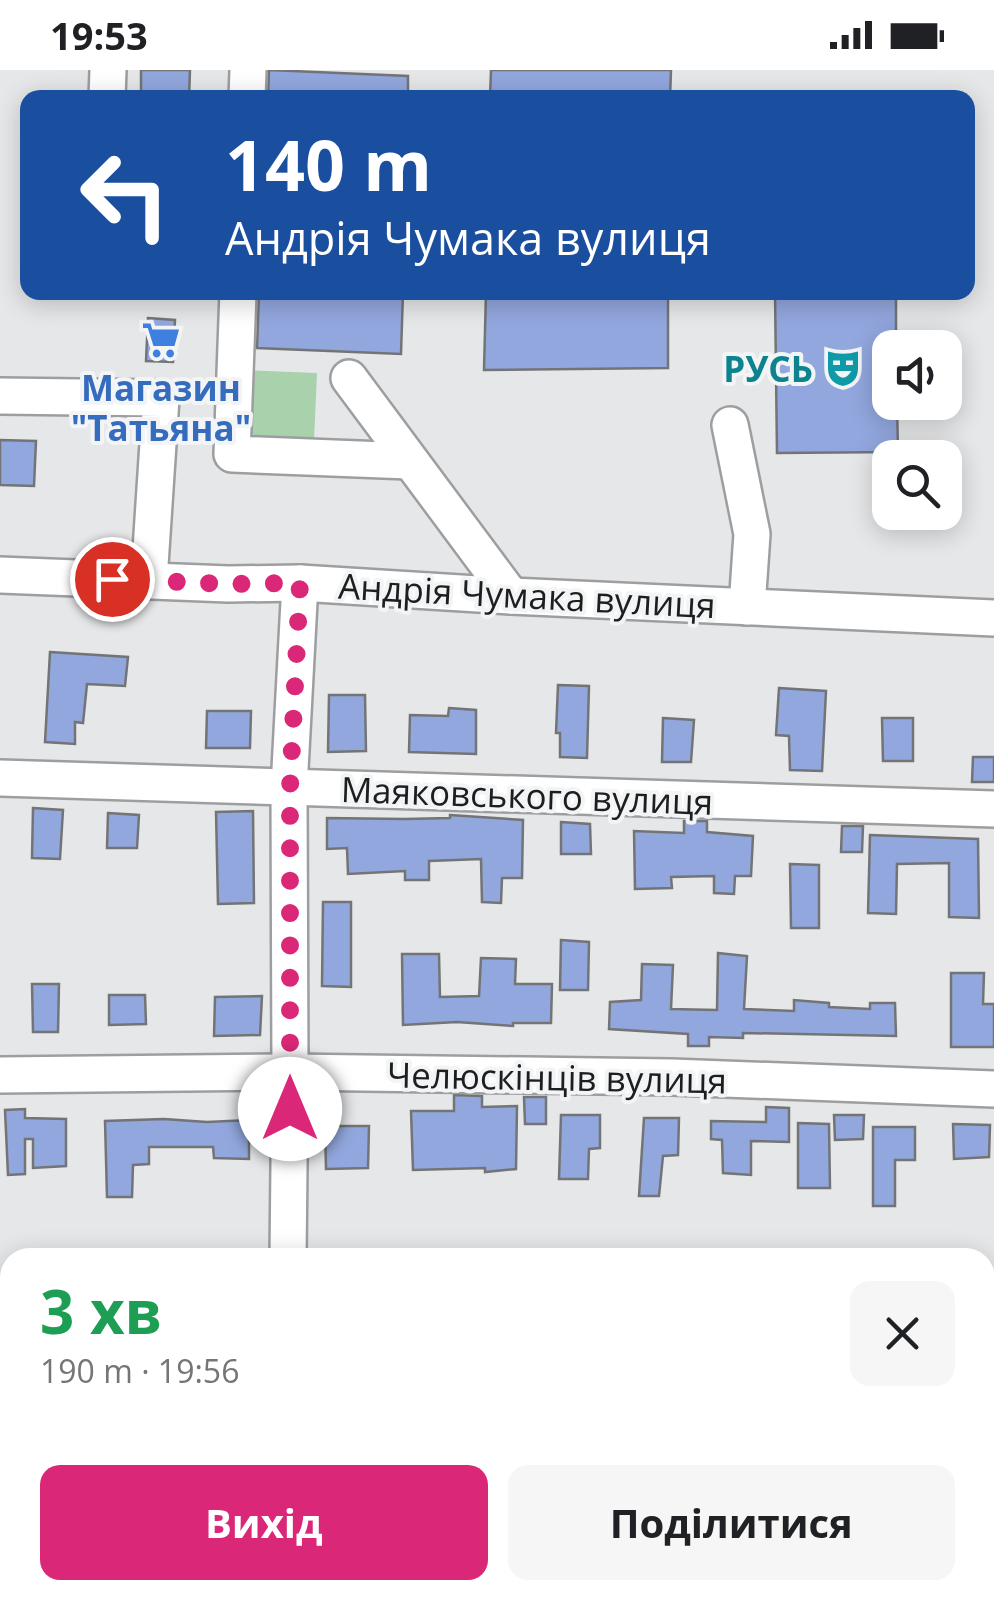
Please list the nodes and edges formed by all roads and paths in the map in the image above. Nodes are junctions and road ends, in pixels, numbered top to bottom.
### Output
1 (238, 300) edge
2 (349, 378) dead end
3 (0, 396) edge
4 (730, 425) dead end
5 (409, 461) junction
6 (0, 575) edge
7 (149, 580) junction
8 (300, 583) junction
9 (511, 596) junction
10 (747, 607) junction
11 (994, 618) edge
12 (0, 778) edge
13 (290, 788) junction
14 (994, 809) edge
15 (290, 1072) junction
16 (0, 1076) edge
17 (994, 1089) edge
18 (288, 1248) edge

1 - 5 street
2 - 5 street
3 - 7 street
4 - 10 street
5 - 9 street
6 - 7 street, Андрія Чумака вулиця
7 - 8 street, Андрія Чумака вулиця
8 - 9 street, Андрія Чумака вулиця
8 - 13 street
9 - 10 street, Андрія Чумака вулиця
10 - 11 street, Андрія Чумака вулиця
12 - 13 street, Маяковського вулиця
13 - 14 street, Маяковського вулиця
13 - 15 street
15 - 16 street, Челюскінців вулиця
15 - 17 street, Челюскінців вулиця
15 - 18 street

